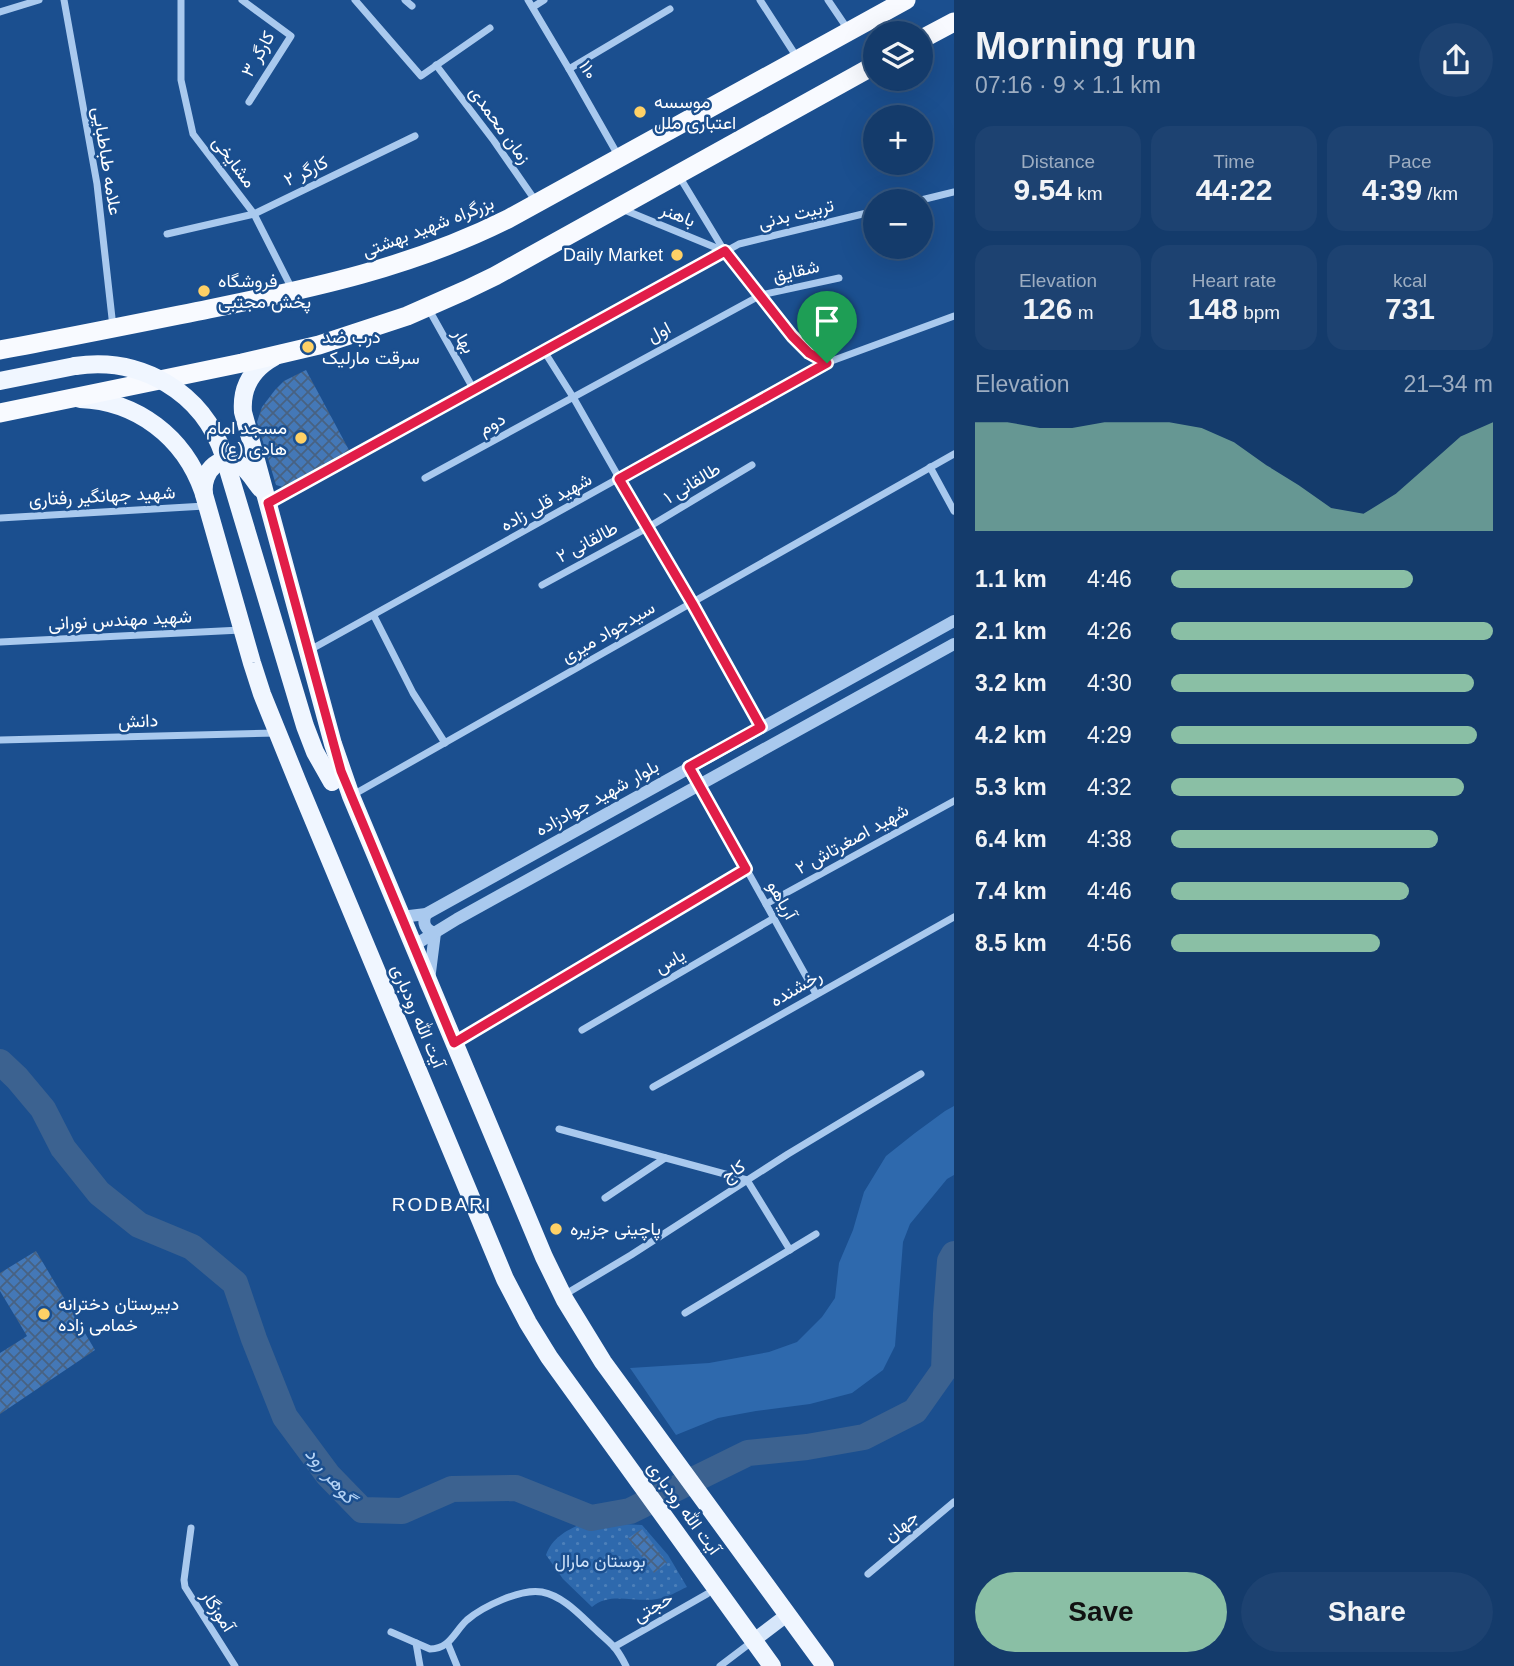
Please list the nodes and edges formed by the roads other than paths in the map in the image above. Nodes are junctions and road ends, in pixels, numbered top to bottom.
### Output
1 (39, 0) edge
2 (64, 0) edge
3 (181, 0) edge
4 (242, 0) edge
5 (355, 0) edge
6 (405, 0) edge
7 (528, 0) edge
8 (544, 0) edge
9 (760, 0) edge
10 (828, 0) edge
11 (905, 0) edge
12 (412, 6) dead end
13 (533, 8) junction
14 (670, 9) dead end
15 (0, 12) edge
16 (954, 22) edge
17 (490, 28) dead end
18 (849, 31) junction
19 (933, 33) edge
20 (798, 59) junction
21 (436, 65) junction
22 (569, 69) junction
23 (863, 72) edge
24 (249, 102) dead end
25 (415, 136) dead end
26 (619, 158) junction
27 (678, 174) junction
28 (954, 192) edge
29 (933, 197) edge
30 (537, 203) junction
31 (618, 207) junction
32 (254, 214) junction
33 (863, 214) edge
34 (167, 234) dead end
35 (725, 251) junction
36 (839, 278) dead end
37 (293, 292) junction
38 (761, 295) junction
39 (427, 307) junction
40 (954, 316) edge
41 (113, 328) junction
42 (0, 351) edge
43 (544, 351) junction
44 (279, 355) junction
45 (827, 363) junction
46 (0, 381) edge
47 (474, 390) junction
48 (573, 397) junction
49 (66, 400) junction
50 (0, 413) edge
51 (954, 454) edge
52 (752, 465) dead end
53 (930, 467) junction
54 (425, 478) dead end
55 (619, 479) junction
56 (266, 499) junction
57 (205, 500) junction
58 (954, 511) edge
59 (0, 518) edge
60 (647, 528) junction
61 (542, 585) dead end
62 (692, 603) junction
63 (374, 615) junction
64 (954, 621) edge
65 (242, 630) junction
66 (0, 642) edge
67 (954, 644) edge
68 (308, 652) junction
69 (761, 727) junction
70 (277, 733) junction
71 (0, 740) edge
72 (445, 743) junction
73 (689, 767) junction
74 (699, 784) junction
75 (351, 796) junction
76 (954, 801) edge
77 (375, 855) junction
78 (746, 869) junction
79 (766, 904) junction
80 (426, 914) junction
81 (401, 917) junction
82 (954, 917) edge
83 (774, 918) junction
84 (435, 933) junction
85 (413, 946) junction
86 (428, 982) junction
87 (816, 994) junction
88 (582, 1030) dead end
89 (454, 1043) junction
90 (921, 1074) dead end
91 (653, 1087) dead end
92 (559, 1129) dead end
93 (665, 1158) junction
94 (747, 1180) junction
95 (606, 1198) dead end
96 (816, 1234) dead end
97 (790, 1250) junction
98 (563, 1296) junction
99 (685, 1313) dead end
100 (954, 1502) edge
101 (191, 1528) dead end
102 (868, 1574) dead end
103 (707, 1594) dead end
104 (787, 1615) junction
105 (391, 1632) dead end
106 (754, 1640) junction
107 (416, 1643) junction
108 (448, 1644) junction
109 (614, 1647) junction
110 (235, 1666) edge
111 (421, 1666) edge
112 (457, 1666) edge
113 (626, 1666) edge
114 (720, 1666) edge
115 (772, 1666) edge
116 (825, 1666) edge

1 - 15 street
2 - 41 street, علامه طباطبایی
3 - 32 street, مشایخی
4 - 24 street, کارگر ۳
5 - 21 street
6 - 12 street
7 - 13 street, ۱۱۰
8 - 13 street
9 - 20 street
10 - 18 street
11 - 18 highway, بزرگراه شهید بهشتی
13 - 22 street, ۱۱۰
14 - 22 street
16 - 19 highway
17 - 21 street
18 - 20 highway, بزرگراه شهید بهشتی
20 - 26 highway, بزرگراه شهید بهشتی
21 - 30 street, زمان محمدی
22 - 26 street, ۱۱۰
23 - 27 highway
25 - 32 street, کارگر ۲
26 - 30 highway, بزرگراه شهید بهشتی
27 - 31 highway
27 - 35 street, باهنر
28 - 29 street
30 - 37 highway, بزرگراه شهید بهشتی
31 - 35 street, باهنر
31 - 39 highway
32 - 34 street, کارگر ۲
32 - 37 street, مشایخی
33 - 35 street, تربیت بدنی
35 - 38 street, باهنر
35 - 43 street, تربیت بدنی
36 - 38 street, شقایق
37 - 41 highway, بزرگراه شهید بهشتی
38 - 45 street, باهنر
38 - 48 street, اول
39 - 44 highway
39 - 47 street, بهار
40 - 45 street, شهید قلی زاده
41 - 42 highway, بزرگراه شهید بهشتی
43 - 47 street, تربیت بدنی
43 - 48 street
44 - 49 highway
44 - 56 main road, آیت الله رودباری
45 - 55 street, شهید قلی زاده
46 - 77 main road, bridge
47 - 56 street, تربیت بدنی
48 - 54 street, دوم
48 - 55 street
49 - 50 highway
49 - 57 main road, آیت الله رودباری
51 - 53 street, سیدجواد میری
52 - 60 street, طالقانی ۱
53 - 58 street
53 - 62 street, سیدجواد میری
55 - 60 street
55 - 63 street, شهید قلی زاده
56 - 57 main road
56 - 68 main road, آیت الله رودباری
57 - 59 street, شهید جهانگیر رفتاری
57 - 65 main road, آیت الله رودباری
60 - 61 street, طالقانی ۲
60 - 62 street
62 - 69 street
62 - 72 street, سیدجواد میری
63 - 68 street, شهید قلی زاده
63 - 72 street
64 - 69 street, بلوار شهید جوادزاده
65 - 66 street, شهید مهندس نورانی
65 - 70 main road, آیت الله رودباری
67 - 74 street
68 - 75 main road, آیت الله رودباری
69 - 73 street, بلوار شهید جوادزاده
70 - 71 street, دانش
70 - 106 main road, آیت الله رودباری
72 - 75 street, سیدجواد میری
73 - 74 main road
73 - 80 street, بلوار شهید جوادزاده
74 - 78 street, آریاهو
74 - 84 street
75 - 77 main road, آیت الله رودباری
76 - 79 street, شهید اصغرتاش ۲
77 - 81 main road, آیت الله رودباری
78 - 79 street, آریاهو
78 - 89 street
79 - 83 street, آریاهو
80 - 81 street, بلوار شهید جوادزاده
80 - 84 street
81 - 85 main road, آیت الله رودباری
82 - 87 street, رخشنده
83 - 87 street, آریاهو
83 - 88 street, یاس
84 - 85 street
84 - 86 street
85 - 86 main road, آیت الله رودباری
86 - 89 main road, آیت الله رودباری
87 - 91 street, رخشنده
89 - 98 main road, آیت الله رودباری
90 - 94 street, کاج
92 - 93 street
93 - 94 street
93 - 95 street
94 - 97 street
94 - 98 street, کاج
96 - 97 street
97 - 99 street
98 - 104 main road, آیت الله رودباری
100 - 102 street, جهان
101 - 110 street, آموزگار
103 - 109 street, حجتی
104 - 106 main road
104 - 116 main road, آیت الله رودباری
105 - 107 street
106 - 114 street
106 - 115 main road, آیت الله رودباری
107 - 108 street
107 - 111 street
108 - 109 street
108 - 112 street
109 - 113 street

